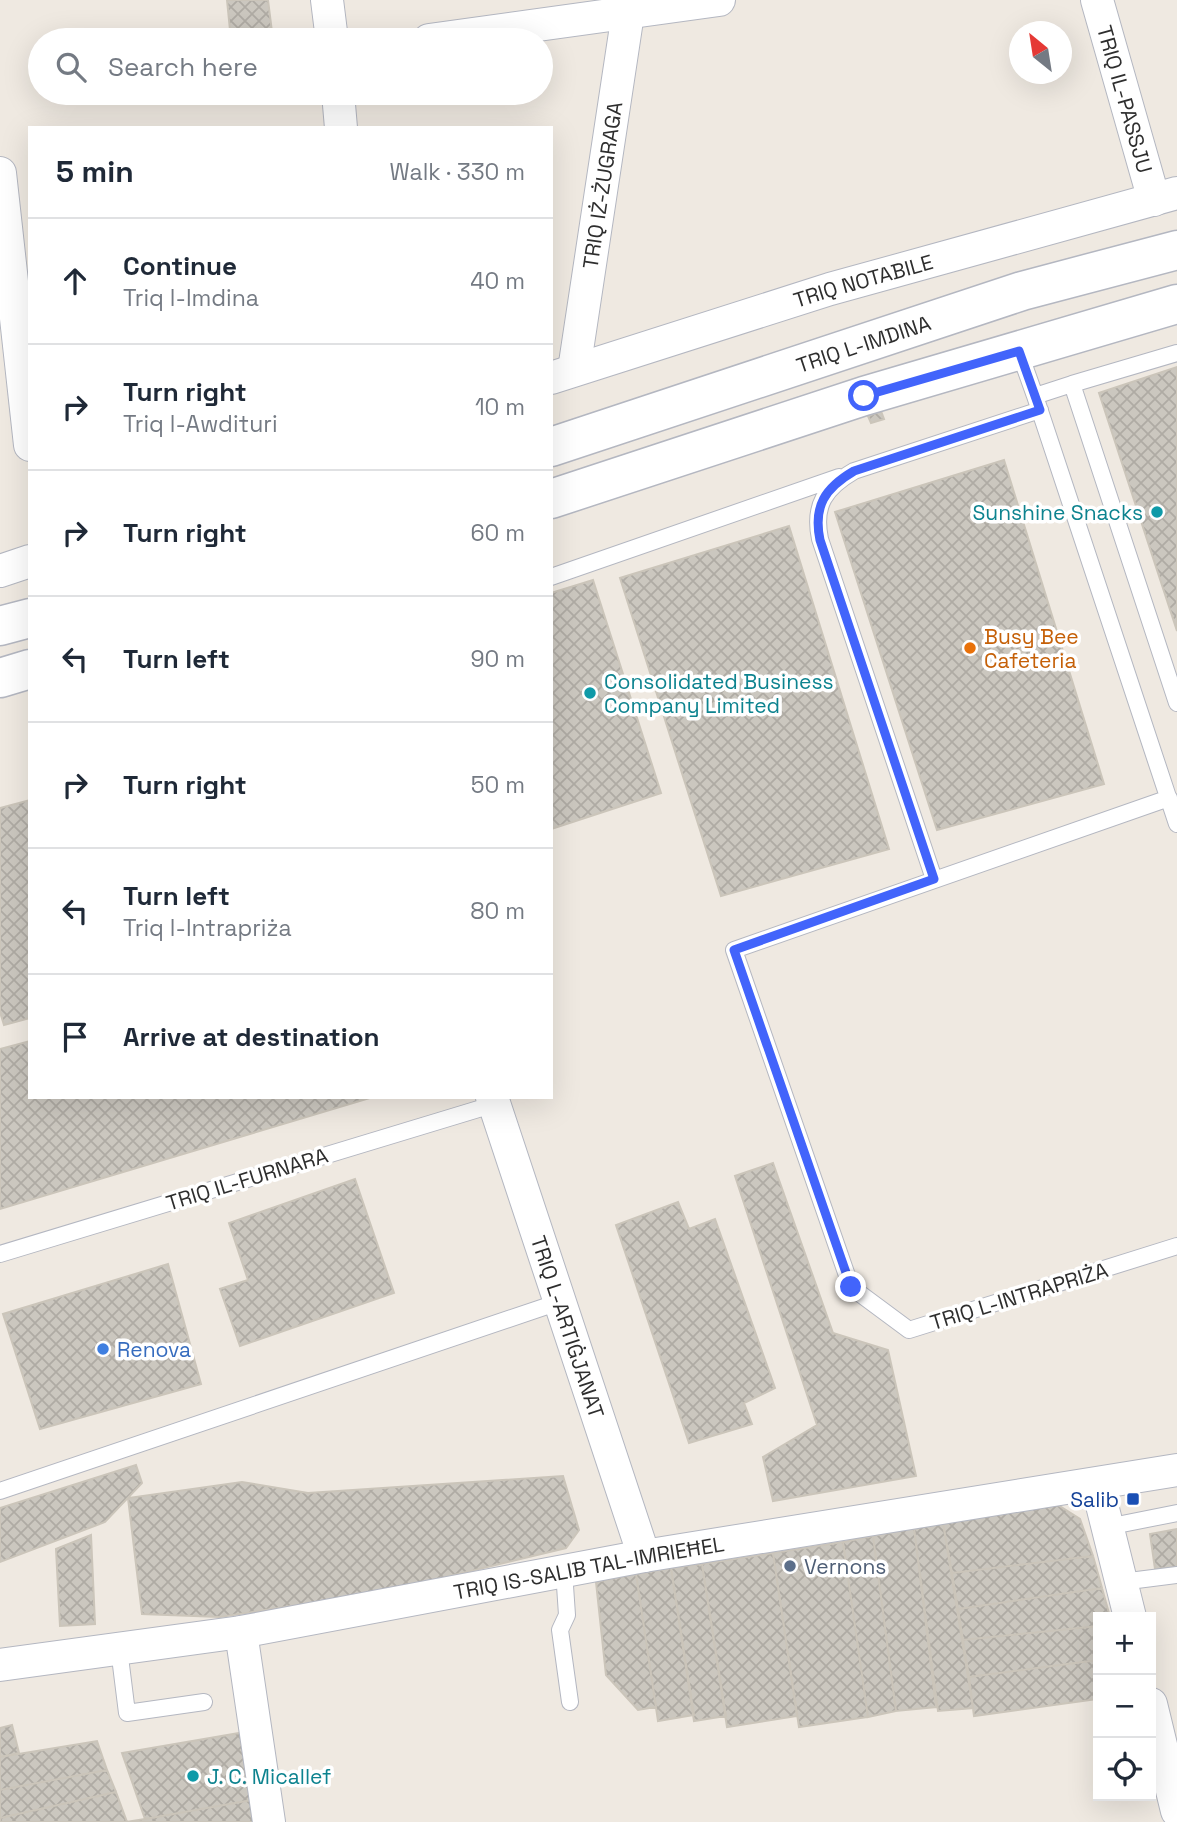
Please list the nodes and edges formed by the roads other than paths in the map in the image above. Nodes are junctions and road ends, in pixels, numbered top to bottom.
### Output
1 (327, 0) edge
2 (719, 0) edge
3 (1097, 0) edge
4 (629, 6) edge
5 (330, 28) edge
6 (500, 28) edge
7 (339, 105) edge
8 (341, 126) edge
9 (0, 173) edge
10 (1165, 197) edge
11 (1177, 250) edge
12 (1177, 304) edge
13 (1019, 351) junction
14 (1177, 353) edge
15 (563, 374) edge
16 (1072, 384) junction
17 (1037, 403) junction
18 (28, 428) edge
19 (553, 446) edge
20 (854, 471) junction
21 (553, 498) edge
22 (28, 562) edge
23 (0, 571) edge
24 (553, 576) edge
25 (28, 619) edge
26 (0, 626) edge
27 (28, 670) edge
28 (0, 678) edge
29 (1177, 703) edge
30 (1169, 798) junction
31 (1177, 824) edge
32 (934, 879) junction
33 (494, 1101) edge
34 (1177, 1246) edge
35 (0, 1254) edge
36 (559, 1302) junction
37 (1177, 1469) edge
38 (1097, 1485) junction
39 (0, 1491) edge
40 (1177, 1513) edge
41 (1107, 1527) junction
42 (643, 1556) junction
43 (564, 1571) junction
44 (1177, 1575) edge
45 (1121, 1582) junction
46 (1129, 1612) edge
47 (241, 1632) junction
48 (119, 1649) junction
49 (0, 1665) edge
50 (204, 1702) dead end
51 (570, 1702) dead end
52 (1156, 1725) edge
53 (1177, 1811) edge
54 (269, 1822) edge

1 - 5 street
2 - 4 street
3 - 10 street, TRIQ IL-PASSJU
4 - 6 street
4 - 15 street, TRIQ IŻ-ŻUGRAGA
7 - 8 street
9 - 18 street
10 - 15 street, TRIQ NOTABILE
11 - 19 main road, TRIQ L-IMDINA
12 - 13 main road
13 - 17 lane
13 - 21 main road
14 - 16 lane
16 - 17 lane
16 - 29 lane
17 - 20 lane
17 - 30 lane
20 - 24 lane
20 - 32 lane
22 - 23 street
25 - 26 main road
27 - 28 main road
30 - 31 lane
30 - 32 lane
32 - 34 lane, TRIQ L-INTRAPRIŻA
33 - 35 lane, TRIQ IL-FURNARA
33 - 36 street, TRIQ L-ARTIĠJANAT
36 - 39 lane
36 - 42 street, TRIQ L-ARTIĠJANAT
37 - 38 street, TRIQ IS-SALIB TAL-IMRIEĦEL
38 - 41 street
38 - 42 street, TRIQ IS-SALIB TAL-IMRIEĦEL
40 - 41 lane
41 - 45 street
42 - 43 street, TRIQ IS-SALIB TAL-IMRIEĦEL
43 - 47 street, TRIQ IS-SALIB TAL-IMRIEĦEL
43 - 51 lane
44 - 45 lane
45 - 46 street
47 - 48 street, TRIQ IS-SALIB TAL-IMRIEĦEL
47 - 54 street
48 - 49 street, TRIQ IS-SALIB TAL-IMRIEĦEL
48 - 50 lane
52 - 53 street

